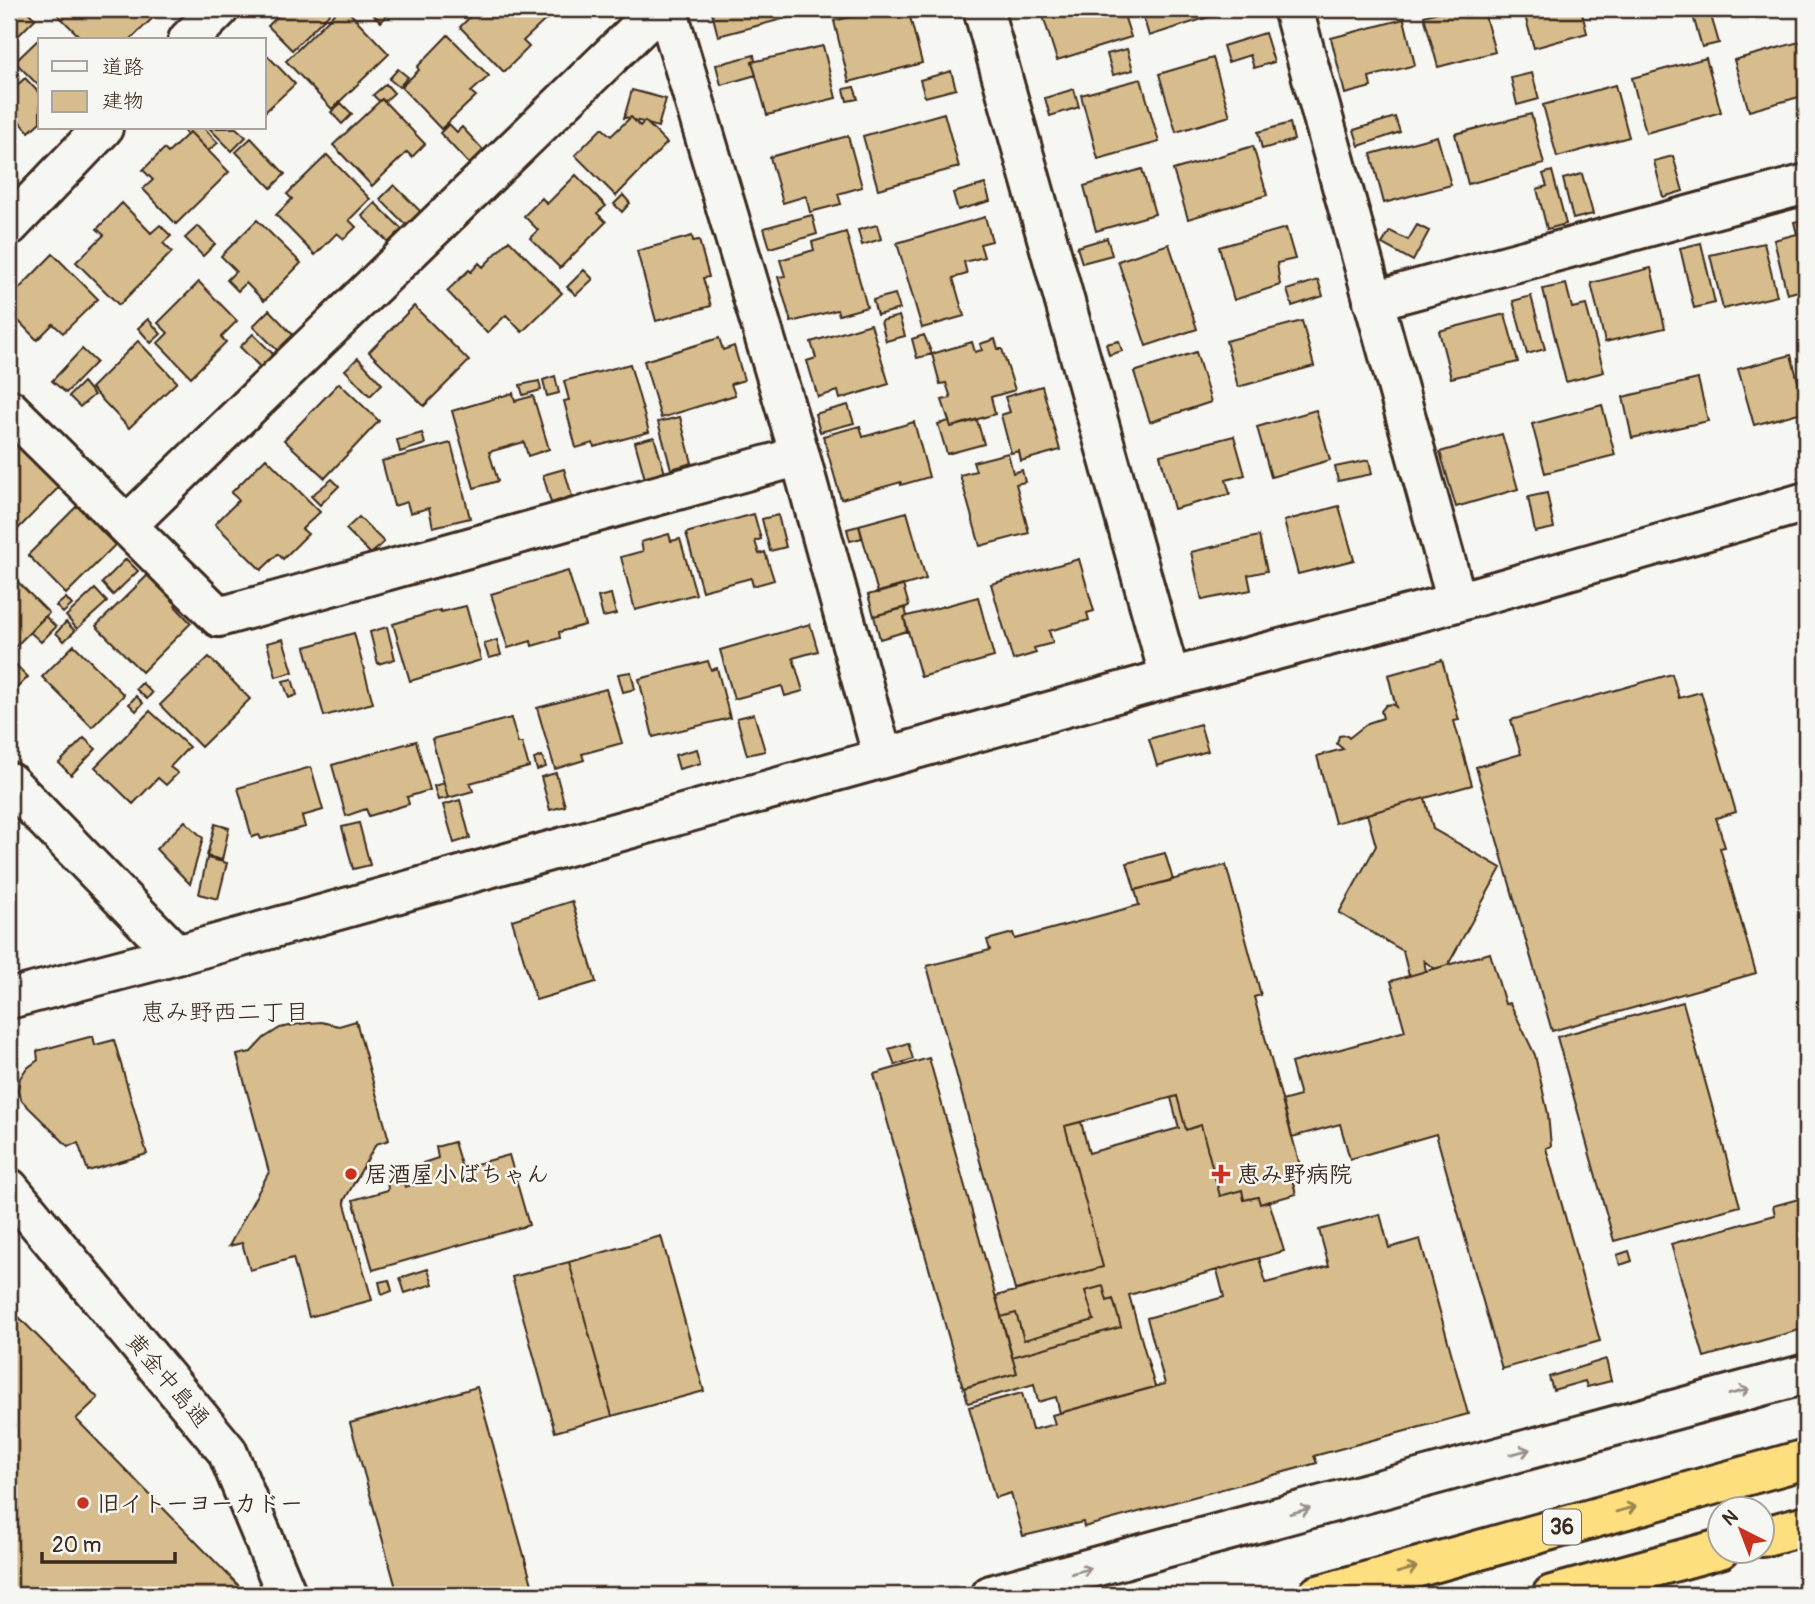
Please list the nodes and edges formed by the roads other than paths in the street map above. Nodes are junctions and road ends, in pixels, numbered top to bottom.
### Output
1 (219, 9) edge
2 (659, 9) edge
3 (667, 9) edge
4 (983, 9) edge
5 (1296, 9) edge
6 (190, 38) edge
7 (101, 130) edge
8 (1806, 184) edge
9 (9, 226) edge
10 (1373, 301) junction
11 (9, 409) edge
12 (800, 456) junction
13 (1806, 502) edge
14 (127, 525) junction
15 (1457, 602) junction
16 (1170, 678) junction
17 (883, 758) junction
18 (9, 782) edge
19 (177, 955) junction
20 (9, 999) edge
21 (9, 1188) edge
22 (1806, 1374) edge
23 (1806, 1459) edge
24 (1806, 1525) edge
25 (1776, 1533) edge
26 (1706, 1553) edge
27 (287, 1595) edge
28 (991, 1595) edge
29 (1318, 1595) edge
30 (1552, 1595) edge

1 - 6 street
2 - 14 street
3 - 12 street
4 - 16 street
5 - 10 street
7 - 9 street
8 - 10 street
10 - 15 street
11 - 14 street
12 - 14 street
12 - 17 street
13 - 15 street
15 - 16 street
16 - 17 street
17 - 19 street
18 - 19 street
19 - 20 street
21 - 27 street, 黄金中島通
28 -> 22 street
29 -> 23 highway, 36
24 - 25 highway
26 - 30 highway

